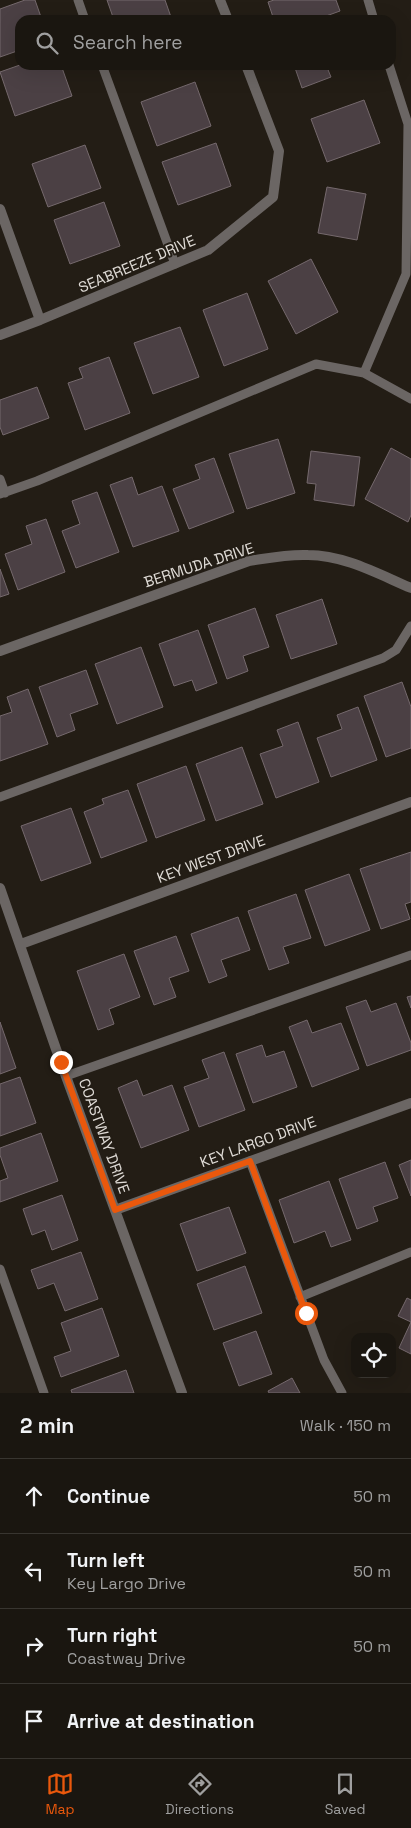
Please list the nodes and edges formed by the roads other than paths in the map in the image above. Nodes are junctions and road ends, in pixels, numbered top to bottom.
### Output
1 (78, 0) edge
2 (220, 0) edge
3 (368, 0) edge
4 (84, 15) edge
5 (226, 15) edge
6 (372, 15) edge
7 (104, 70) edge
8 (248, 70) edge
9 (391, 70) edge
10 (0, 209) edge
11 (175, 264) junction
12 (40, 320) junction
13 (0, 335) edge
14 (364, 373) junction
15 (411, 399) edge
16 (0, 479) edge
17 (2, 493) edge
18 (411, 588) edge
19 (411, 626) edge
20 (0, 651) edge
21 (0, 797) edge
22 (411, 802) edge
23 (0, 888) edge
24 (20, 944) junction
25 (411, 955) edge
26 (66, 1076) junction
27 (411, 1103) edge
28 (250, 1161) junction
29 (115, 1210) junction
30 (411, 1252) edge
31 (0, 1269) edge
32 (300, 1297) junction
33 (44, 1393) edge
34 (182, 1393) edge
35 (342, 1393) edge

1 - 4 lane
2 - 5 street
3 - 6 lane
7 - 11 lane
8 - 11 street, SEABREEZE DRIVE
9 - 14 lane
10 - 12 street
11 - 12 street, SEABREEZE DRIVE
12 - 13 street, SEABREEZE DRIVE
14 - 15 lane
14 - 17 lane
16 - 17 lane
18 - 20 street, BERMUDA DRIVE
19 - 21 lane
22 - 24 street, KEY WEST DRIVE
23 - 24 street, COASTWAY DRIVE
24 - 26 street, COASTWAY DRIVE
25 - 26 lane
26 - 29 street, COASTWAY DRIVE
27 - 28 street, KEY LARGO DRIVE
28 - 29 street, KEY LARGO DRIVE
28 - 32 lane
29 - 34 street, COASTWAY DRIVE
30 - 32 lane
31 - 33 lane
32 - 35 lane

